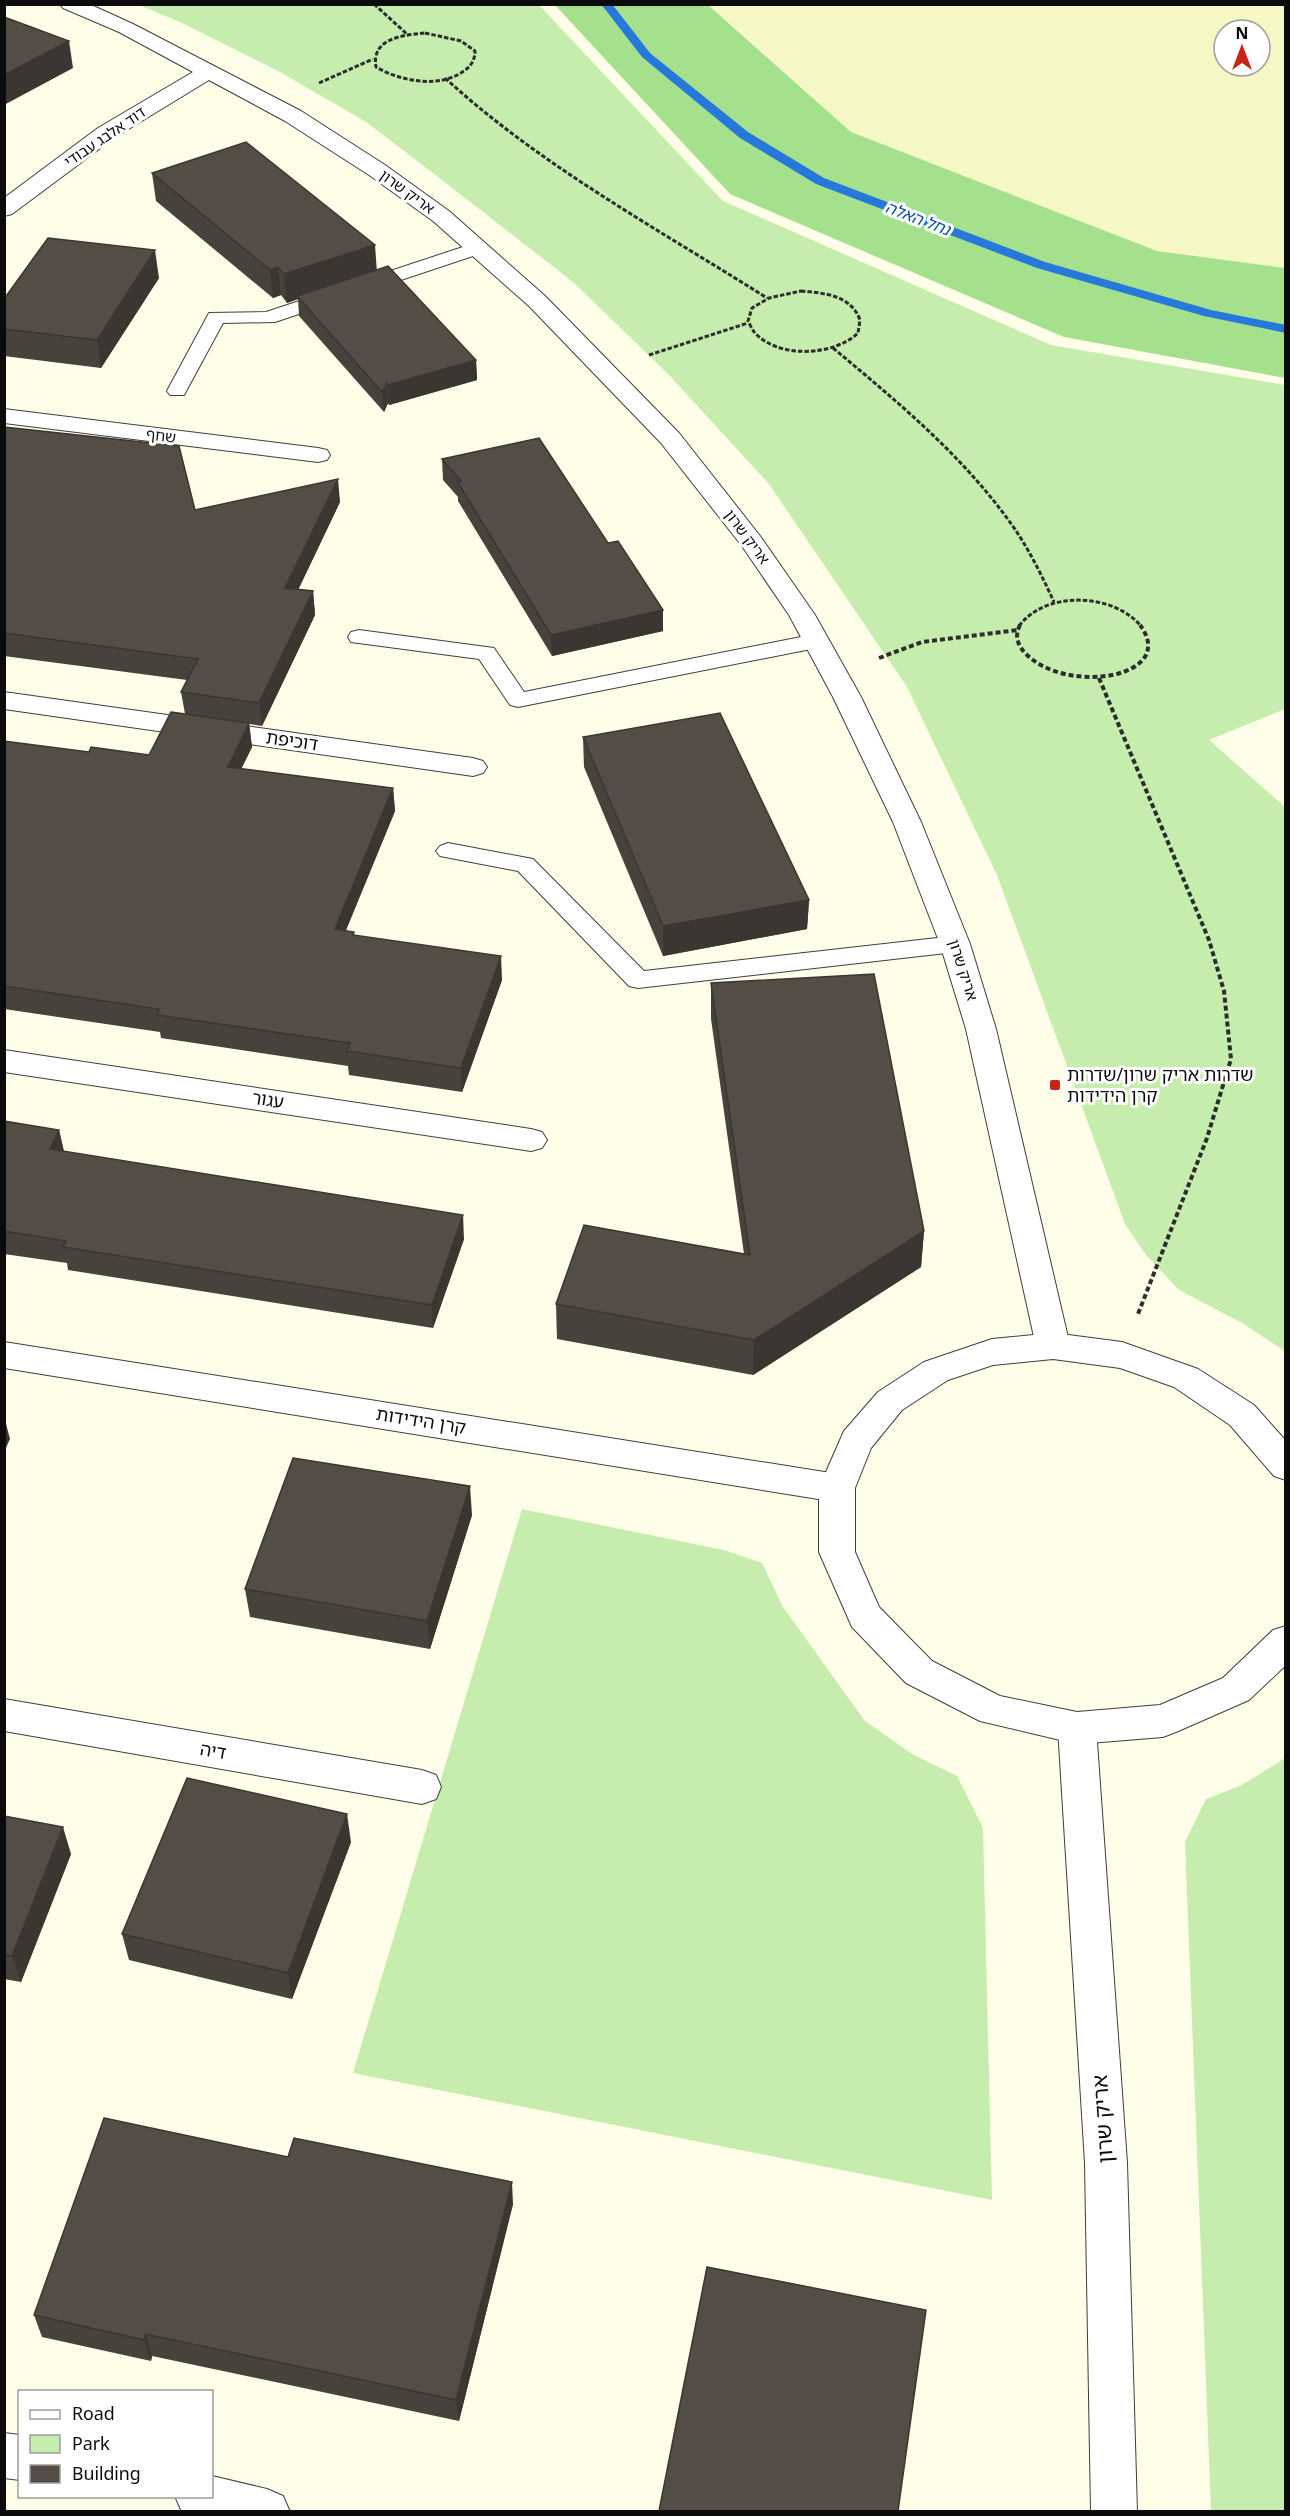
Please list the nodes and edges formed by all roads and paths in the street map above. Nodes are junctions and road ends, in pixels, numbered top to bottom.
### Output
1 (70, 4) edge
2 (374, 4) edge
3 (408, 35) junction
4 (209, 71) junction
5 (445, 78) junction
6 (4, 209) edge
7 (477, 248) junction
8 (767, 297) junction
9 (748, 323) junction
10 (833, 348) junction
11 (604, 369) junction
12 (177, 391) dead end
13 (4, 416) edge
14 (318, 455) dead end
15 (1054, 602) junction
16 (1018, 630) junction
17 (359, 637) dead end
18 (816, 641) junction
19 (835, 675) junction
20 (1099, 678) junction
21 (4, 700) edge
22 (472, 767) dead end
23 (448, 851) dead end
24 (955, 944) junction
25 (4, 1061) edge
26 (531, 1140) dead end
27 (1053, 1346) junction
28 (1122, 1354) junction
29 (4, 1355) edge
30 (1286, 1466) edge
31 (837, 1488) junction
32 (1286, 1641) edge
33 (4, 1715) edge
34 (1077, 1728) junction
35 (422, 1787) dead end
36 (207, 2498) edge
37 (267, 2511) edge
38 (1114, 2511) edge

1 - 4 street, אריק שרון
2 - 3 path
3 - 5 path
3 - 5 path
4 - 6 street, דוד אלבג עבודי
4 - 7 street, אריק שרון
5 - 8 path
7 - 11 street, אריק שרון
7 - 12 lane
8 - 9 path
8 - 10 path
9 - 10 path
9 - 11 path
10 - 15 path
11 - 18 street, אריק שרון
13 - 14 street, שחף
15 - 16 path
15 - 20 path
16 - 19 path
16 - 20 path
17 - 18 lane
18 - 19 street, אריק שרון
19 - 24 street, אריק שרון
20 - 28 path
21 - 22 street, דוכיפת
23 - 24 lane
24 - 27 street, אריק שרון
25 - 26 street, עגור
27 - 28 street
27 - 31 street
28 - 30 street
29 - 31 street, קרן הידידות
31 - 34 street
32 - 34 street
33 - 35 street, דיה
34 - 38 street, אריק שרון
36 - 37 street

